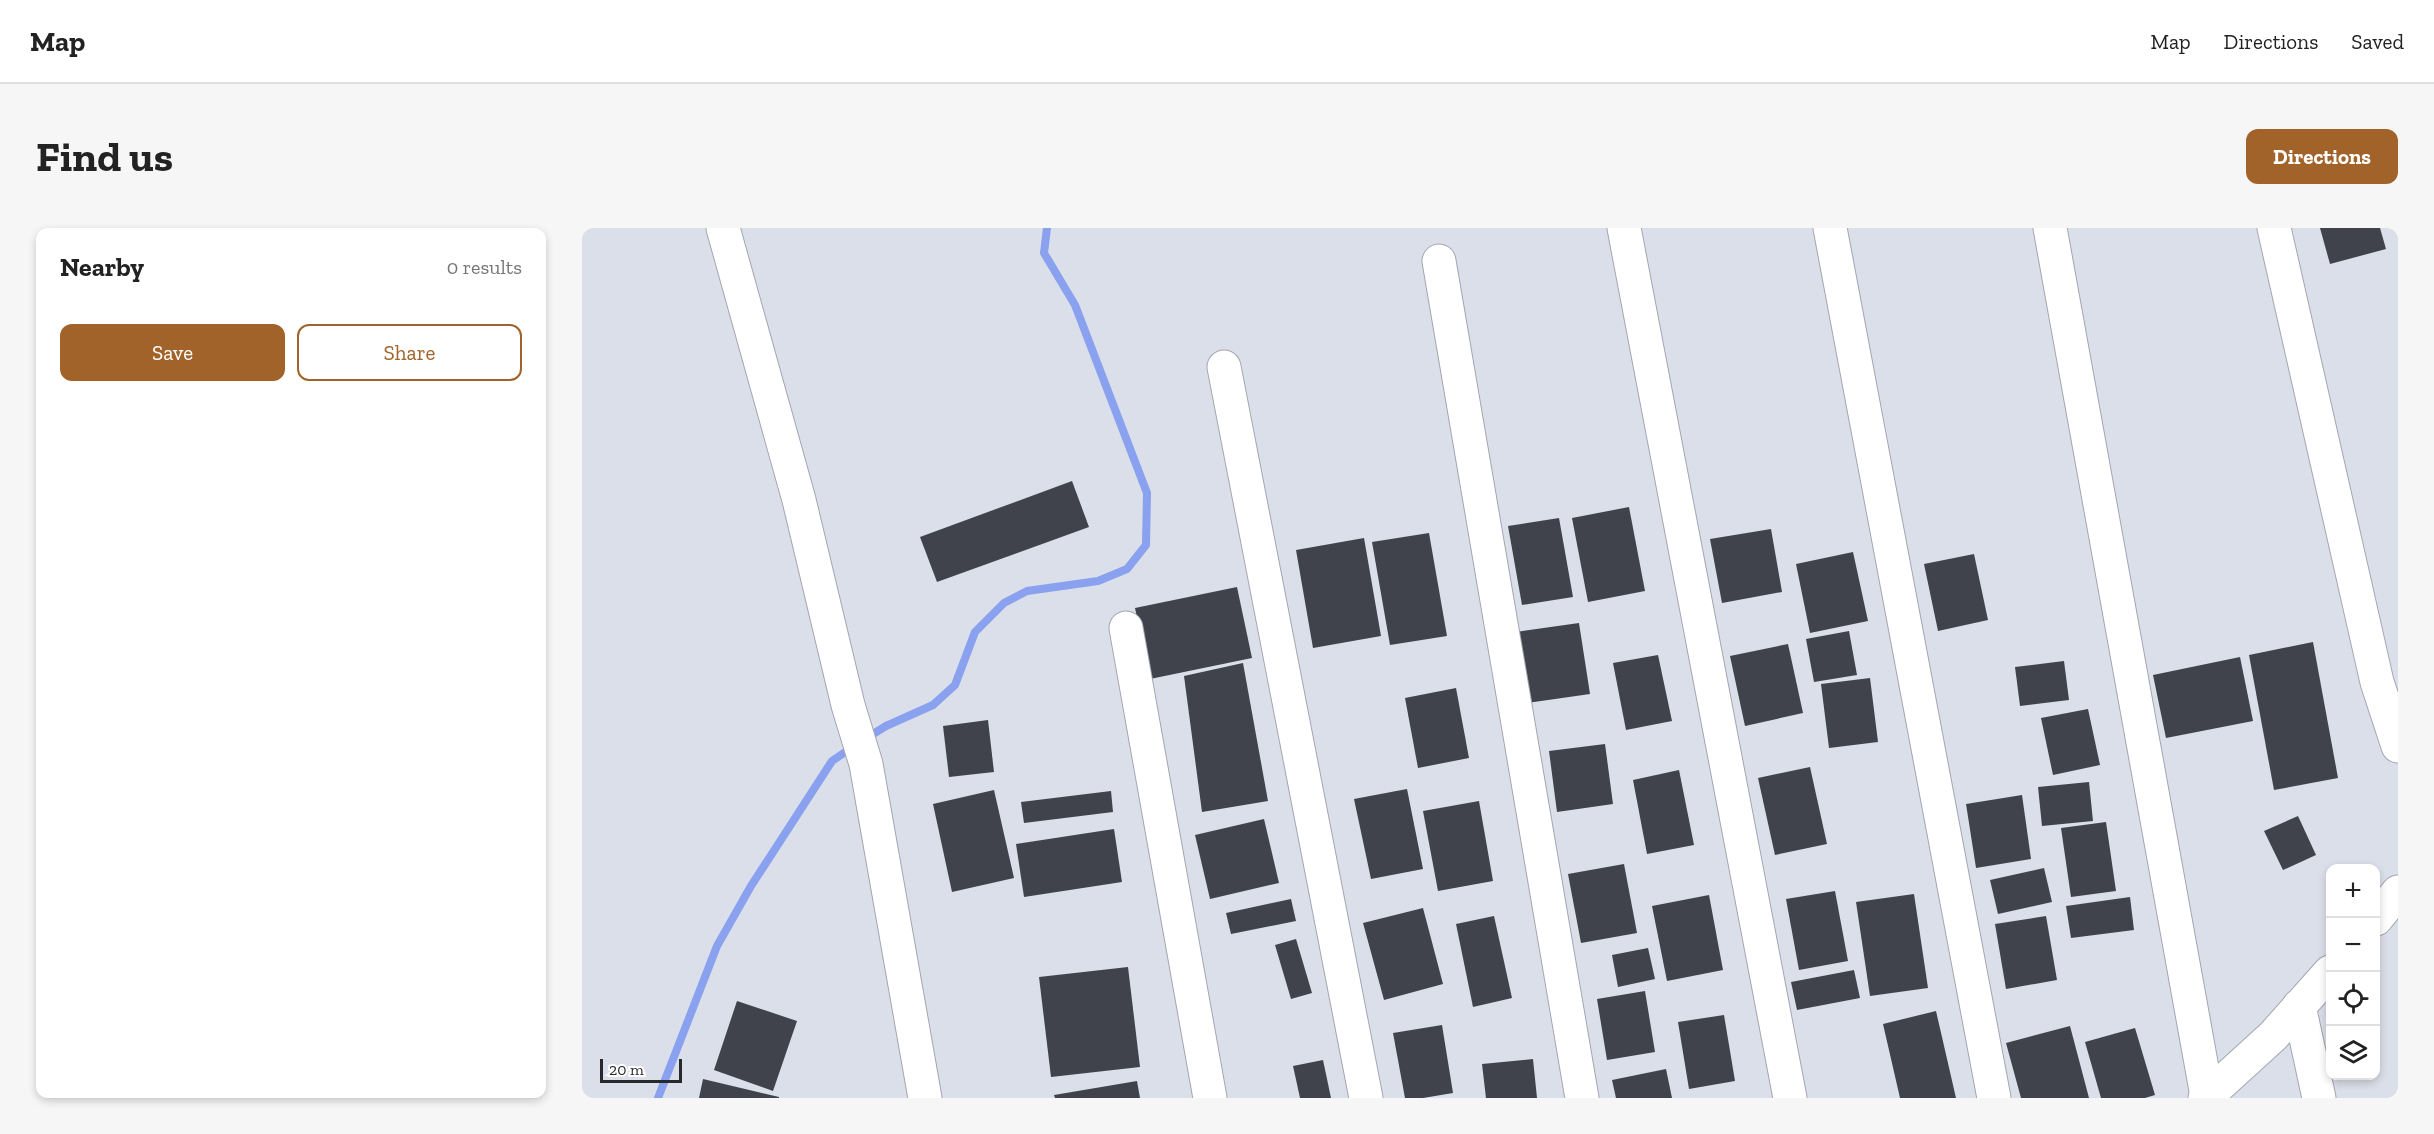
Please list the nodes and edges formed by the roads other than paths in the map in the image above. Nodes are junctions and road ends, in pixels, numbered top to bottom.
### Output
1 (723, 228) edge
2 (1624, 228) edge
3 (1830, 228) edge
4 (2049, 228) edge
5 (2274, 228) edge
6 (1439, 261) dead end
7 (1224, 367) dead end
8 (1126, 628) dead end
9 (2398, 746) edge
10 (2398, 892) edge
11 (2377, 918) edge
12 (2326, 977) edge
13 (2299, 1006) junction
14 (2206, 1097) edge
15 (925, 1098) edge
16 (1210, 1098) edge
17 (1366, 1098) edge
18 (1582, 1098) edge
19 (1790, 1098) edge
20 (1994, 1098) edge
21 (2319, 1098) edge

1 - 15 street
2 - 19 street
3 - 20 street
4 - 14 street
5 - 9 street
6 - 18 street
7 - 17 street
8 - 16 street
10 - 11 street
12 - 13 street
13 - 14 street
13 - 21 street

